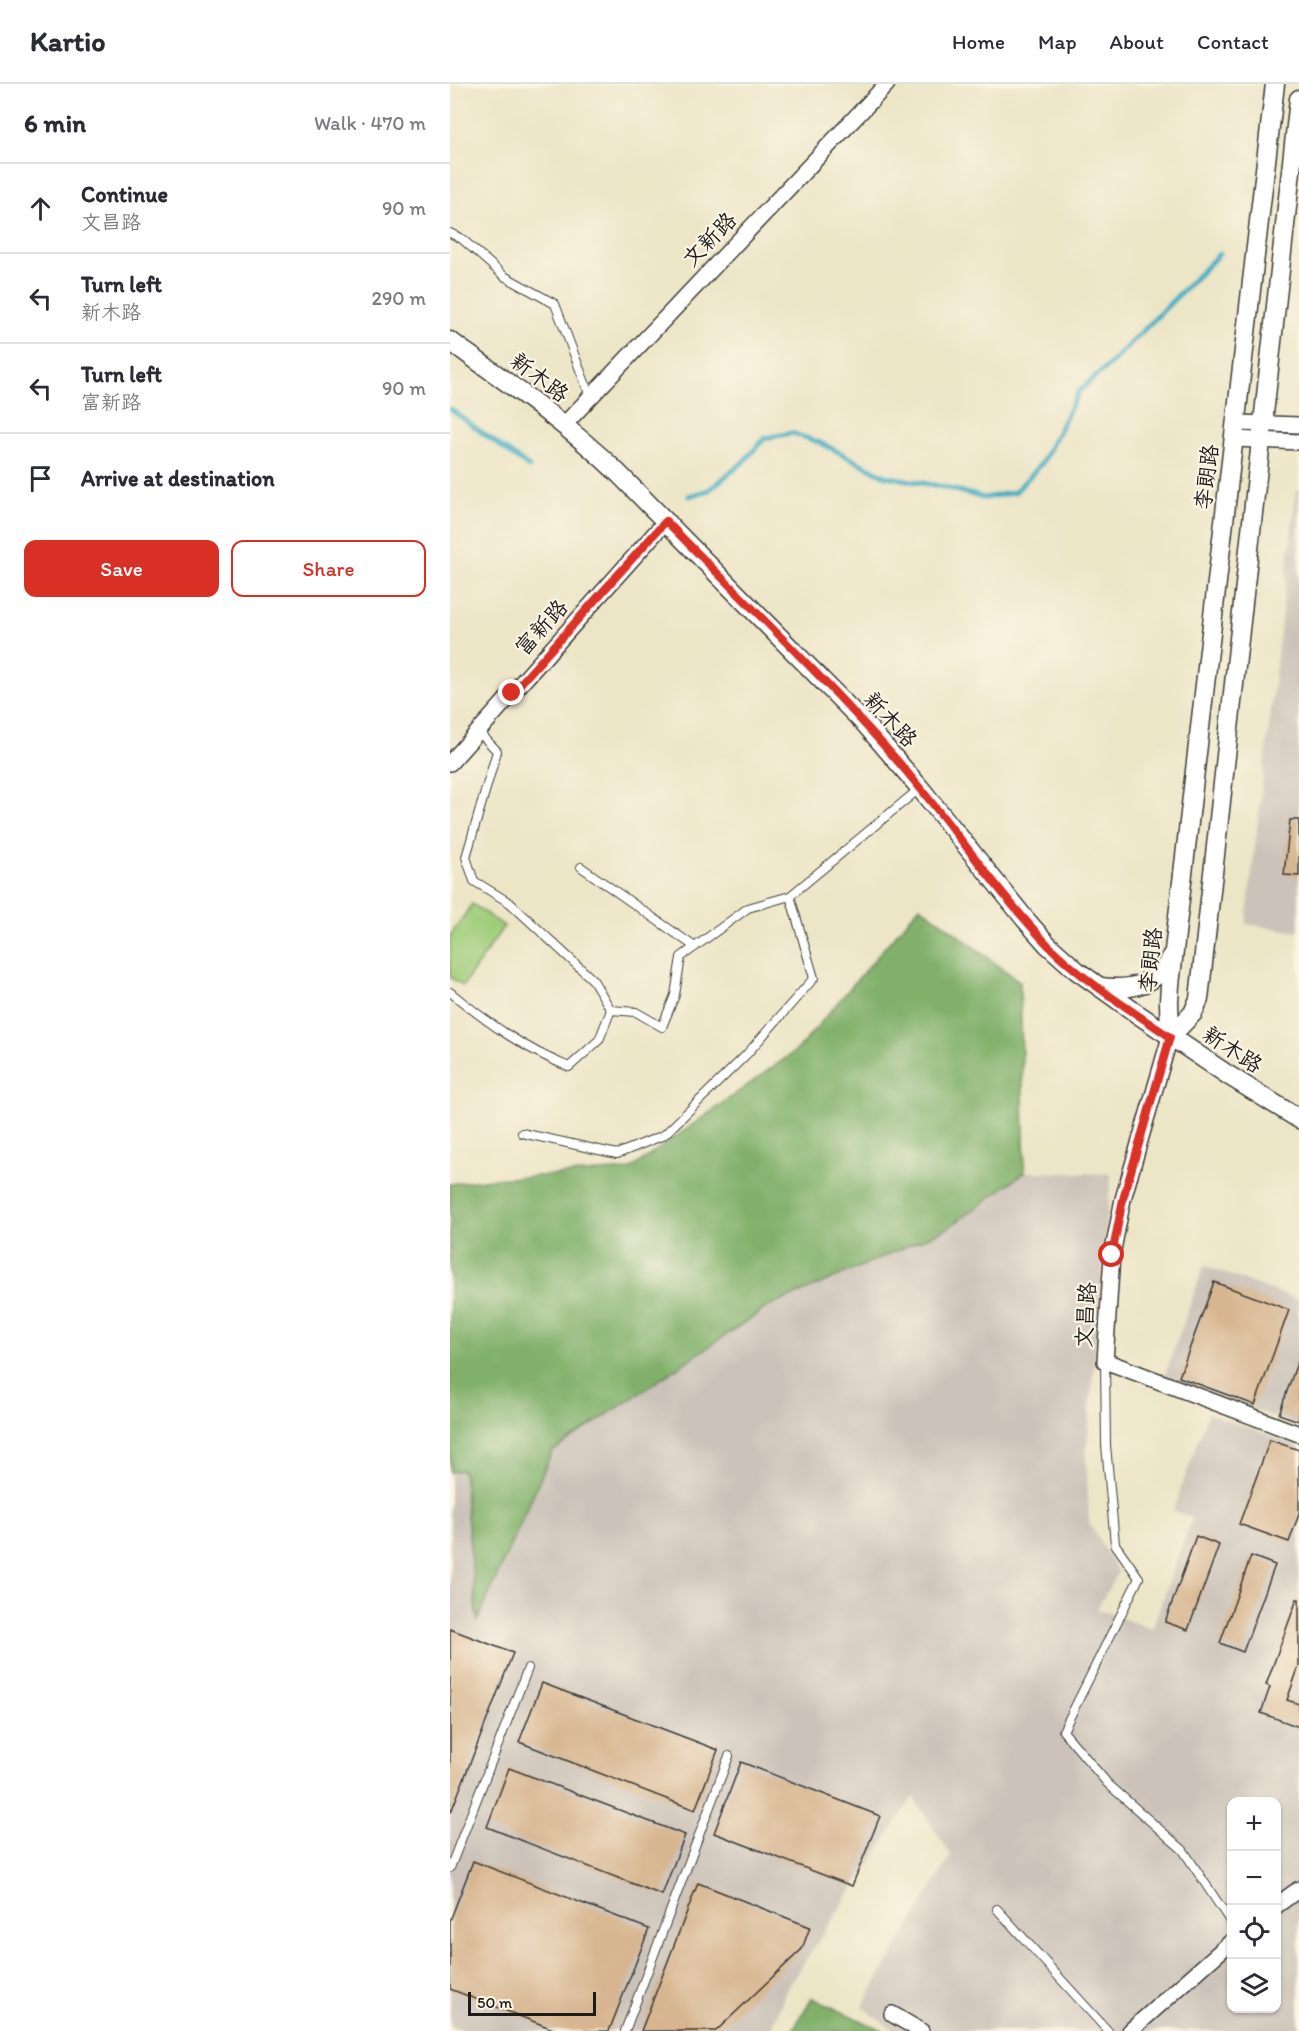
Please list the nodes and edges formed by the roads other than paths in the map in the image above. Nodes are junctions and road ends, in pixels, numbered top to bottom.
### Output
1 (886, 84) edge
2 (1275, 84) edge
3 (1299, 99) edge
4 (450, 233) edge
5 (450, 341) edge
6 (590, 396) junction
7 (564, 425) junction
8 (1299, 425) edge
9 (1235, 431) junction
10 (1262, 432) junction
11 (1299, 442) edge
12 (666, 521) junction
13 (478, 731) junction
14 (450, 763) edge
15 (920, 788) junction
16 (581, 867) dead end
17 (790, 896) junction
18 (695, 947) junction
19 (1174, 950) junction
20 (1099, 987) junction
21 (450, 992) edge
22 (611, 1010) junction
23 (1170, 1037) junction
24 (1299, 1119) edge
25 (522, 1133) dead end
26 (1105, 1361) junction
27 (1299, 1434) edge
28 (528, 1668) dead end
29 (729, 1756) dead end
30 (450, 1868) edge
31 (1299, 1889) edge
32 (1277, 1905) edge
33 (997, 1909) dead end
34 (1227, 1916) edge
35 (1227, 1945) edge
36 (892, 2014) dead end
37 (625, 2031) edge
38 (921, 2031) edge
39 (1108, 2031) edge
40 (1130, 2031) edge

1 - 6 street, 文新路
2 - 9 street, 李朗路
3 - 10 street
4 - 6 lane
5 - 7 street, 新木路
6 - 7 street, 文新路
7 - 12 street, 新木路
8 - 10 street
9 - 10 street
9 - 19 street, 李朗路
10 - 11 street
10 - 23 street
12 - 13 street, 富新路
12 - 15 street, 新木路
13 - 14 street, 富新路
13 - 22 lane
15 - 17 lane
15 - 20 street, 新木路
16 - 18 lane
17 - 18 lane
17 - 25 lane
18 - 22 lane
19 - 20 street
19 - 23 street, 李朗路
20 - 23 street, 新木路
21 - 22 lane
23 - 24 street, 新木路
23 - 26 street, 文昌路
26 - 27 street, 文昌路
26 - 34 lane
28 - 30 lane
29 - 37 lane
31 - 32 street
33 - 39 lane
35 - 40 street
36 - 38 street

